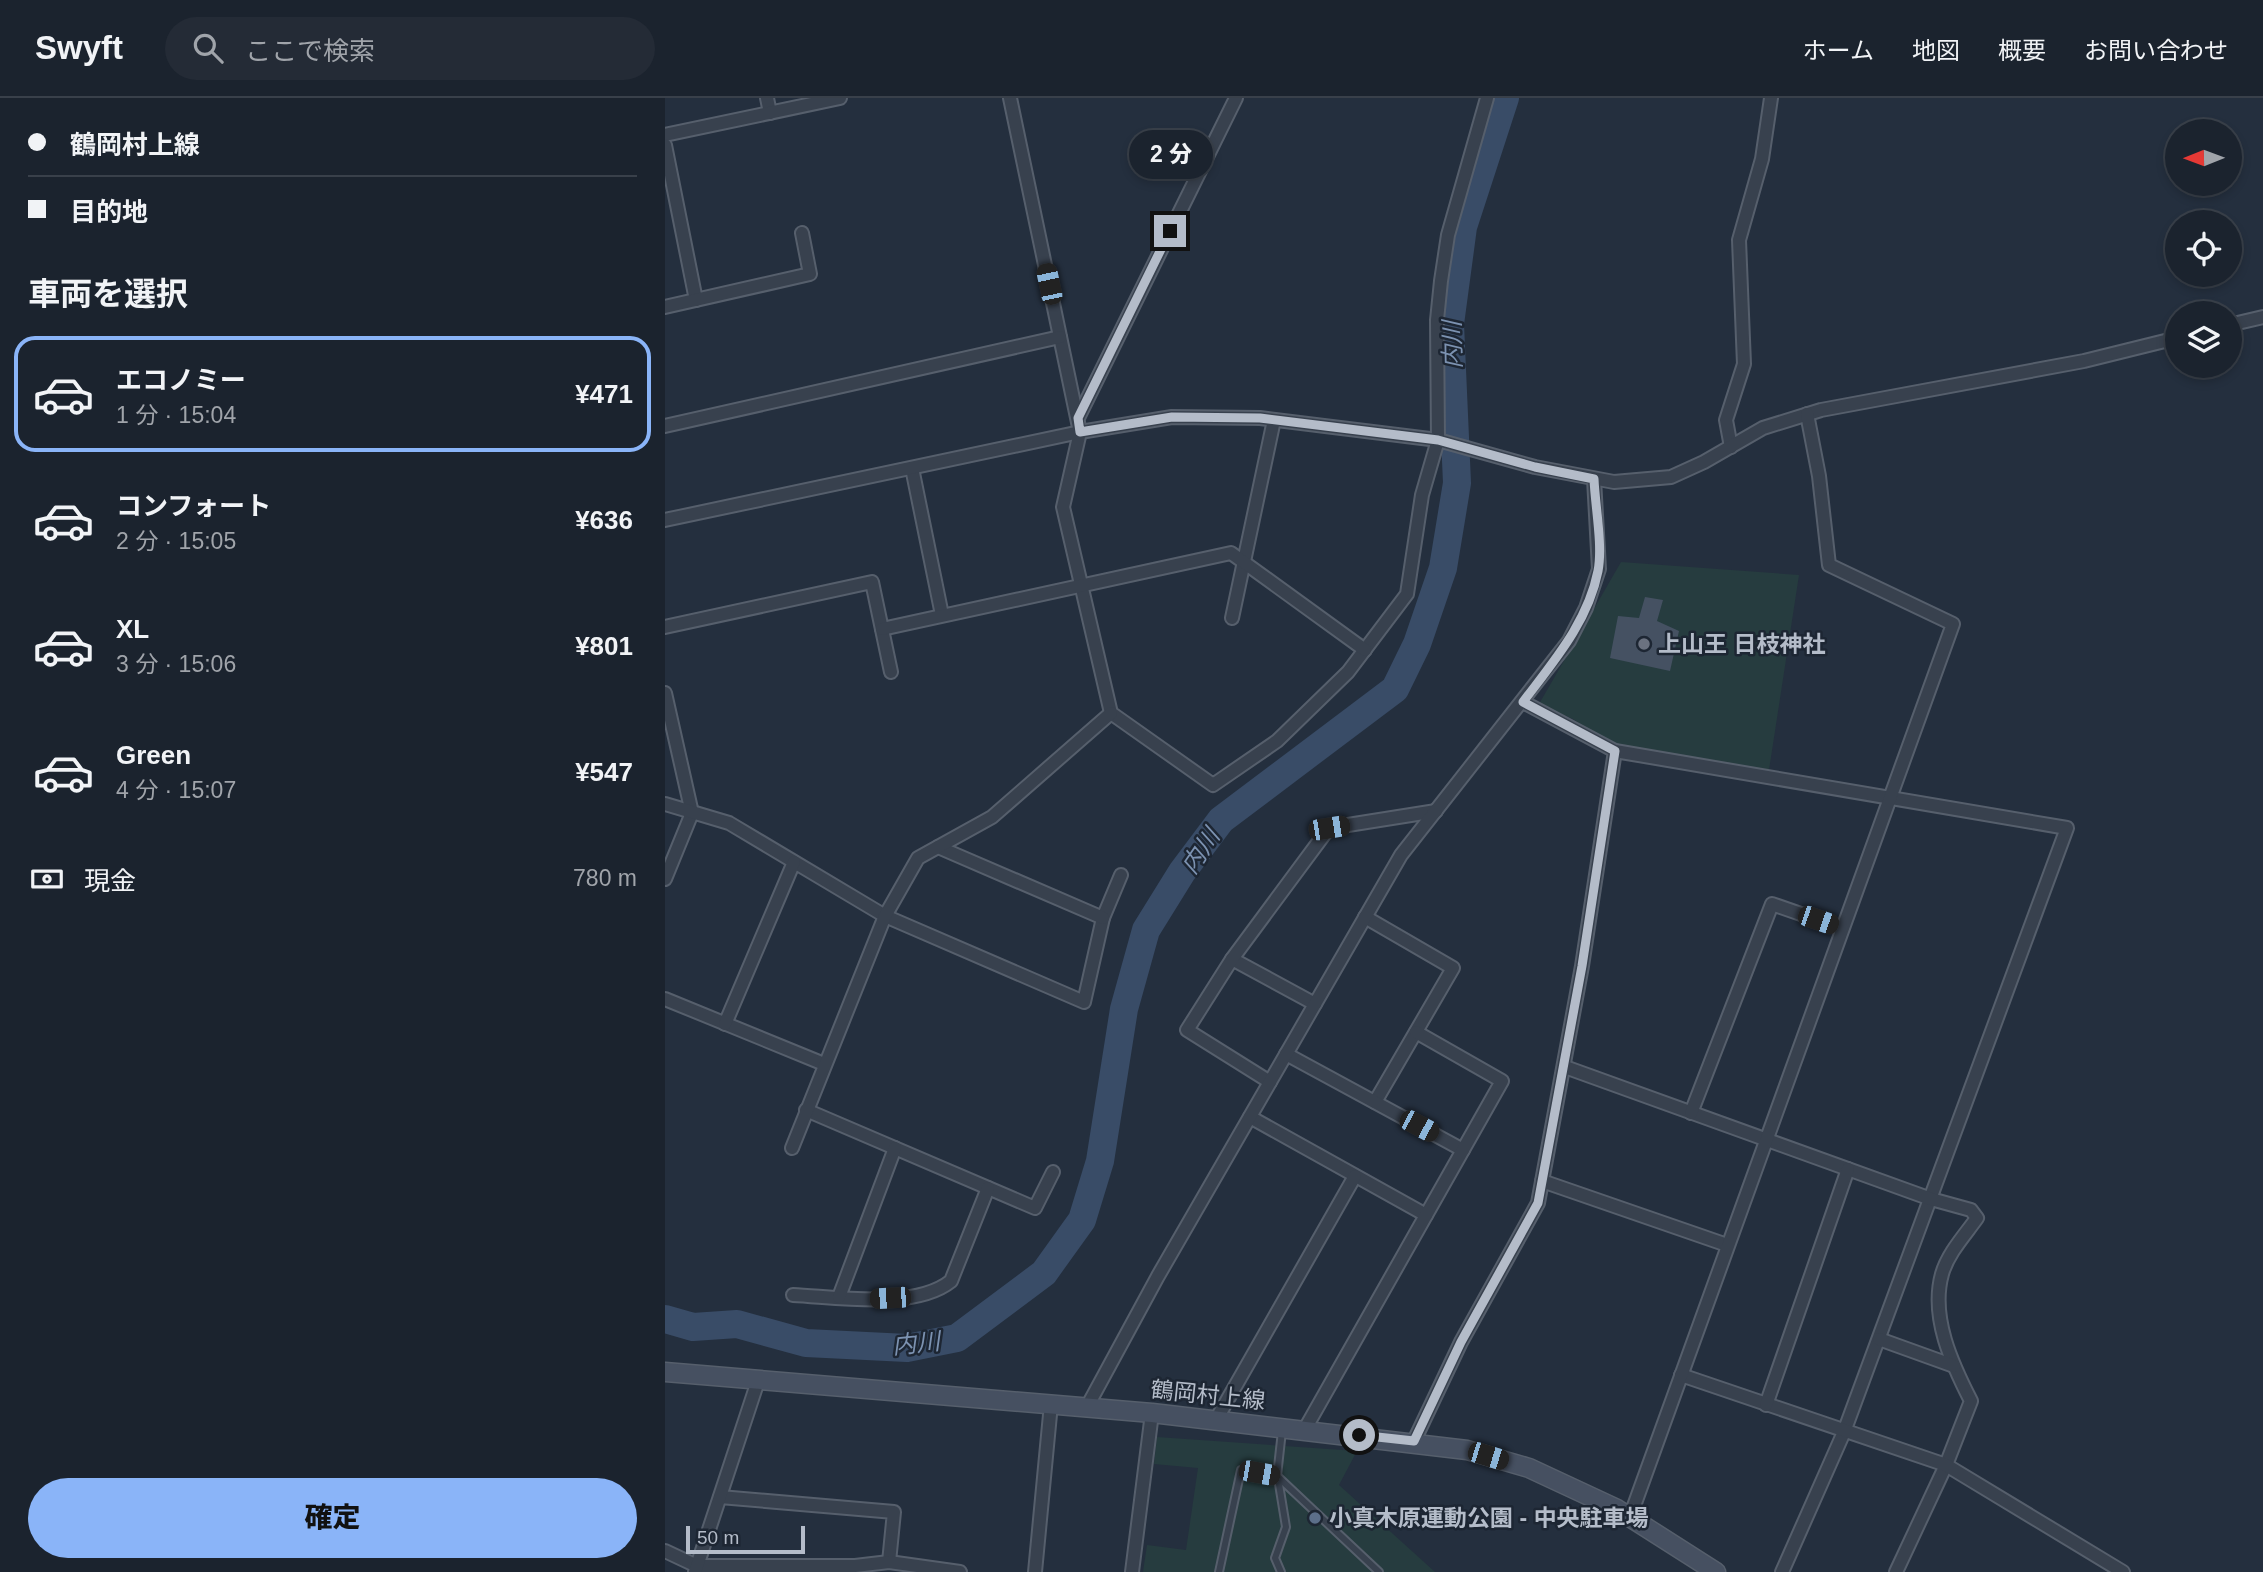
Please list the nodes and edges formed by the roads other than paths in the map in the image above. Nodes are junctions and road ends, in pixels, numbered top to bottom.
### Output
1 (767, 98) edge
2 (840, 98) edge
3 (1010, 98) edge
4 (1236, 98) edge
5 (1487, 98) edge
6 (1771, 98) edge
7 (770, 113) junction
8 (665, 135) edge
9 (665, 145) edge
10 (802, 233) dead end
11 (696, 300) junction
12 (665, 307) edge
13 (2263, 317) edge
14 (2242, 322) edge
15 (1060, 337) junction
16 (2165, 341) edge
17 (1807, 414) junction
18 (1078, 418) junction
19 (1274, 420) junction
20 (665, 426) edge
21 (1080, 432) junction
22 (1438, 440) junction
23 (1731, 447) junction
24 (912, 468) junction
25 (1594, 479) junction
26 (665, 520) edge
27 (1244, 561) junction
28 (1081, 586) junction
29 (942, 615) junction
30 (1232, 618) dead end
31 (665, 627) edge
32 (882, 629) junction
33 (1365, 650) junction
34 (891, 672) dead end
35 (665, 693) edge
36 (1523, 702) junction
37 (1111, 713) junction
38 (1615, 751) junction
39 (1888, 797) junction
40 (665, 804) edge
41 (1436, 811) junction
42 (692, 813) junction
43 (939, 847) junction
44 (794, 862) junction
45 (1121, 875) dead end
46 (665, 879) edge
47 (885, 916) junction
48 (1365, 917) junction
49 (1103, 918) junction
50 (1841, 928) junction
51 (1231, 959) junction
52 (665, 999) edge
53 (1315, 1004) junction
54 (725, 1024) junction
55 (1416, 1032) junction
56 (1286, 1054) junction
57 (824, 1064) junction
58 (1565, 1067) junction
59 (1270, 1082) junction
60 (1375, 1102) junction
61 (806, 1110) junction
62 (1691, 1113) junction
63 (1250, 1117) junction
64 (1765, 1139) junction
65 (792, 1148) dead end
66 (895, 1148) junction
67 (1464, 1150) junction
68 (1847, 1169) junction
69 (1053, 1172) dead end
70 (1355, 1176) junction
71 (1542, 1181) junction
72 (988, 1188) junction
73 (1931, 1199) junction
74 (1426, 1215) junction
75 (1727, 1245) junction
76 (793, 1295) dead end
77 (839, 1297) junction
78 (1879, 1339) junction
79 (1954, 1366) junction
80 (665, 1372) edge
81 (1681, 1375) junction
82 (758, 1381) junction
83 (1051, 1404) junction
84 (1766, 1405) junction
85 (1087, 1407) junction
86 (1152, 1413) junction
87 (1216, 1420) junction
88 (1283, 1428) junction
89 (1305, 1429) junction
90 (1844, 1432) junction
91 (1414, 1441) junction
92 (1946, 1465) junction
93 (1277, 1476) junction
94 (720, 1497) junction
95 (1630, 1517) junction
96 (665, 1551) edge
97 (889, 1562) junction
98 (2109, 1568) edge
99 (696, 1569) edge
100 (762, 1569) edge
101 (960, 1572) edge
102 (1035, 1572) edge
103 (1132, 1572) edge
104 (1219, 1572) edge
105 (1281, 1572) edge
106 (1378, 1572) edge
107 (1716, 1572) edge
108 (1781, 1572) edge
109 (1896, 1572) edge
110 (2123, 1572) edge

1 - 7 street
2 - 7 street
3 - 15 street
4 - 18 street
5 - 22 street
6 - 23 street
7 - 8 street
9 - 11 street
10 - 11 street
11 - 12 street
13 - 14 street
15 - 18 street
15 - 20 street
16 - 17 street
17 - 23 street
17 - 39 street
18 - 21 street
19 - 21 street
19 - 22 street
19 - 27 street
21 - 24 street
21 - 28 street
22 - 25 street
22 - 33 street
23 - 25 street
24 - 26 street
24 - 29 street
25 - 36 street
27 - 28 street
27 - 30 street
27 - 33 street
28 - 29 street
28 - 37 street
29 - 32 street
31 - 32 street
32 - 34 street
33 - 37 street
35 - 42 street
36 - 38 street
36 - 41 street
37 - 43 street
38 - 39 street
38 - 58 street
39 - 50 street
39 - 73 street
40 - 42 street
41 - 48 street
41 - 51 street
42 - 44 street
42 - 46 street
43 - 47 street
43 - 49 street
44 - 47 street
44 - 54 street
45 - 49 street
47 - 49 street
47 - 57 street
48 - 53 street
48 - 55 street
50 - 62 street
50 - 64 street
51 - 53 street
51 - 59 street
52 - 54 street
53 - 56 street
54 - 57 street
55 - 60 street
55 - 67 street
56 - 59 street
56 - 60 street
57 - 61 street
58 - 62 street
58 - 71 street
59 - 63 street
60 - 67 street
61 - 65 street
61 - 66 street
62 - 64 street
63 - 70 street
63 - 85 street
64 - 68 street
64 - 75 street
66 - 72 street
66 - 77 street
67 - 74 street
68 - 73 street
68 - 84 street
69 - 72 street
70 - 74 street
70 - 87 street
71 - 75 street
71 - 91 street
72 - 77 street
73 - 78 street
73 - 79 street
74 - 89 street
75 - 81 street
76 - 77 street
78 - 79 street
78 - 90 street
79 - 92 street
80 - 82 main road, 鶴岡村上線
81 - 84 street
81 - 95 street
82 - 83 main road, 鶴岡村上線
82 - 94 street
83 - 85 main road, 鶴岡村上線
83 - 102 street
84 - 90 street
85 - 86 main road, 鶴岡村上線
86 - 87 main road, 鶴岡村上線
86 - 103 street
87 - 88 main road, 鶴岡村上線
88 - 89 main road, 鶴岡村上線
88 - 93 lane
89 - 91 main road, 鶴岡村上線
90 - 92 street
90 - 108 street
91 - 95 main road, 鶴岡村上線
92 - 98 street
92 - 109 street
93 - 104 lane
93 - 105 lane
93 - 106 lane
94 - 97 street
94 - 99 street
95 - 107 main road, 鶴岡村上線
96 - 99 street
97 - 100 street
97 - 101 street
98 - 110 street
99 - 100 street

